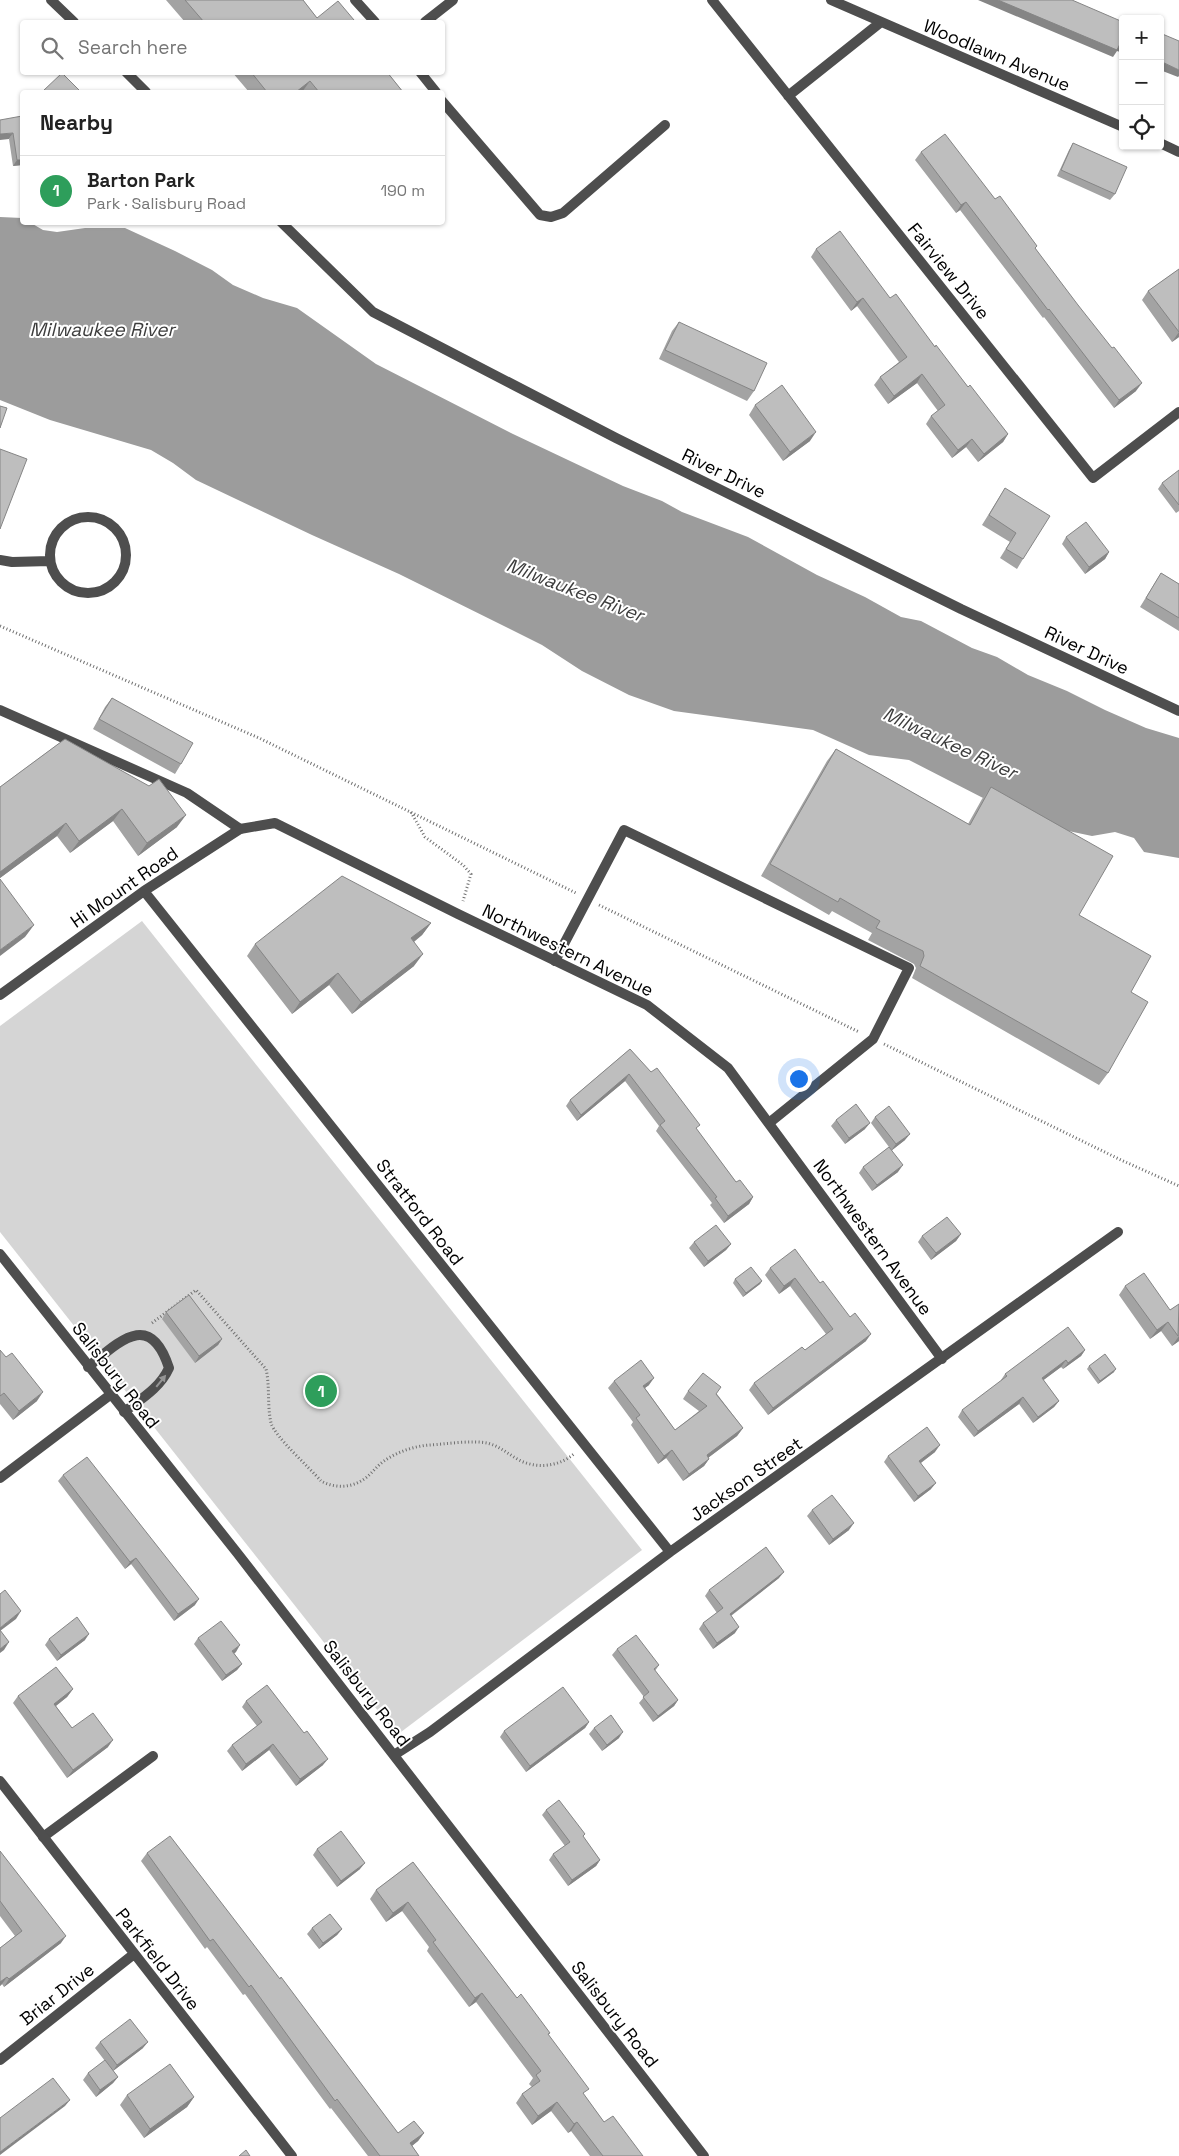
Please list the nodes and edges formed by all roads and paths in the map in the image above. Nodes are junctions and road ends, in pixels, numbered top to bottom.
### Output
1 (51, 0) edge
2 (355, 0) edge
3 (452, 0) edge
4 (712, 0) edge
5 (831, 0) edge
6 (72, 20) edge
7 (373, 20) edge
8 (427, 20) edge
9 (881, 22) junction
10 (129, 75) edge
11 (422, 75) edge
12 (144, 90) edge
13 (434, 90) edge
14 (788, 96) junction
15 (445, 104) edge
16 (665, 124) dead end
17 (1119, 125) edge
18 (1164, 145) edge
19 (1179, 152) edge
20 (284, 225) edge
21 (1179, 412) edge
22 (0, 560) edge
23 (50, 561) junction
24 (0, 626) edge
25 (0, 710) edge
26 (1179, 711) edge
27 (411, 811) junction
28 (275, 823) joint
29 (240, 829) junction
30 (144, 891) junction
31 (587, 899) junction
32 (458, 914) junction
33 (555, 961) junction
34 (0, 995) edge
35 (873, 1039) junction
36 (769, 1123) junction
37 (1179, 1186) edge
38 (1118, 1232) dead end
39 (0, 1254) edge
40 (142, 1334) junction
41 (942, 1359) junction
42 (88, 1367) junction
43 (110, 1395) junction
44 (124, 1412) junction
45 (585, 1446) junction
46 (0, 1478) edge
47 (670, 1552) junction
48 (394, 1755) junction
49 (153, 1756) dead end
50 (0, 1781) edge
51 (43, 1837) junction
52 (134, 1954) junction
53 (0, 2060) edge
54 (292, 2156) edge
55 (704, 2156) edge

1 - 6 street
2 - 7 street
3 - 8 street
4 - 14 street, Fairview Drive
5 - 9 street, Woodlawn Avenue
9 - 14 street
9 - 17 street, Woodlawn Avenue
10 - 12 street
11 - 13 street
14 - 21 street, Fairview Drive
15 - 16 street
18 - 19 street
20 - 26 street, River Drive
22 - 23 street
23 - 23 street
24 - 27 path
25 - 29 street
27 - 31 path
27 - 32 path
28 - 29 street, Hi Mount Road
28 - 32 street, Northwestern Avenue
29 - 30 street, Hi Mount Road
30 - 34 street, Hi Mount Road
30 - 45 street, Stratford Road
31 - 33 street
31 - 35 path
31 - 35 street
32 - 33 street, Northwestern Avenue
33 - 36 street, Northwestern Avenue
35 - 36 street
35 - 37 path
36 - 41 street, Northwestern Avenue
38 - 41 street, Jackson Street
39 - 42 street, Salisbury Road
40 - 42 street
44 -> 40 street
40 - 45 path
41 - 47 street, Jackson Street
42 - 43 street, Salisbury Road
43 - 44 street, Salisbury Road
43 - 46 street
44 - 48 street, Salisbury Road
45 - 47 street, Stratford Road
47 - 48 street, Jackson Street
48 - 55 street, Salisbury Road
49 - 51 street
50 - 51 street, Parkfield Drive
51 - 52 street, Parkfield Drive
52 - 53 street, Briar Drive
52 - 54 street, Parkfield Drive

